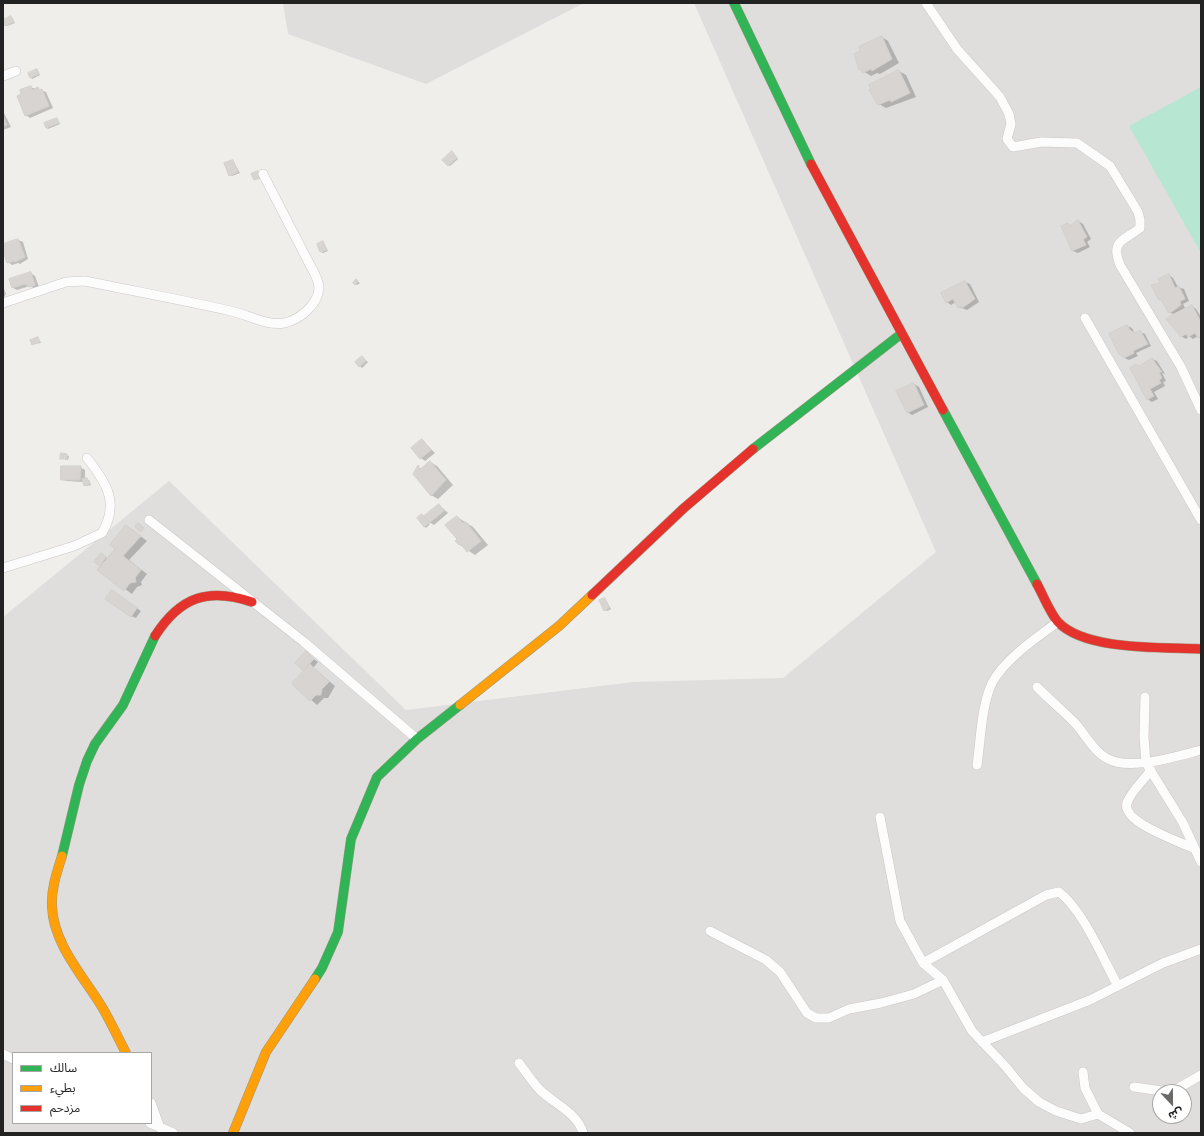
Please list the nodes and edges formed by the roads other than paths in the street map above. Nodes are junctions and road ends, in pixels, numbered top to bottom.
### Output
1 (734, 3) edge
2 (926, 3) edge
3 (16, 70) dead end
4 (3, 76) edge
5 (262, 174) dead end
6 (3, 302) edge
7 (1085, 318) dead end
8 (901, 334) junction
9 (1201, 410) edge
10 (87, 458) dead end
11 (149, 520) dead end
12 (1201, 520) edge
13 (3, 568) edge
14 (252, 602) junction
15 (1058, 622) junction
16 (1201, 649) edge
17 (1037, 687) dead end
18 (1146, 697) dead end
19 (417, 739) junction
20 (1201, 750) edge
21 (977, 765) dead end
22 (1149, 766) junction
23 (880, 817) dead end
24 (1193, 848) junction
25 (1201, 862) edge
26 (710, 931) dead end
27 (1201, 949) edge
28 (923, 962) junction
29 (943, 980) junction
30 (1118, 986) junction
31 (982, 1042) junction
32 (125, 1052) edge
33 (3, 1054) edge
34 (12, 1058) edge
35 (519, 1063) dead end
36 (1083, 1072) dead end
37 (1201, 1075) edge
38 (1134, 1087) dead end
39 (152, 1106) edge
40 (1098, 1114) junction
41 (152, 1124) edge
42 (160, 1128) junction
43 (173, 1133) edge
44 (233, 1133) edge
45 (583, 1133) edge
46 (1130, 1133) edge

1 - 8 street
2 - 9 street
3 - 4 street
5 - 6 street
7 - 12 street
8 - 15 street
8 - 19 street
10 - 13 street
11 - 14 street
14 - 19 street
14 - 32 street
15 - 16 street
15 - 21 street
17 - 22 street
18 - 22 street
19 - 44 street
20 - 22 street
22 - 24 street
22 - 24 street
23 - 28 street
24 - 25 street
26 - 29 street
27 - 30 street
28 - 29 street
28 - 30 street
29 - 31 street
30 - 31 street
31 - 40 street
33 - 34 street
35 - 45 street
36 - 40 street
37 - 38 street
39 - 42 street
40 - 46 street
41 - 42 street
42 - 43 street

